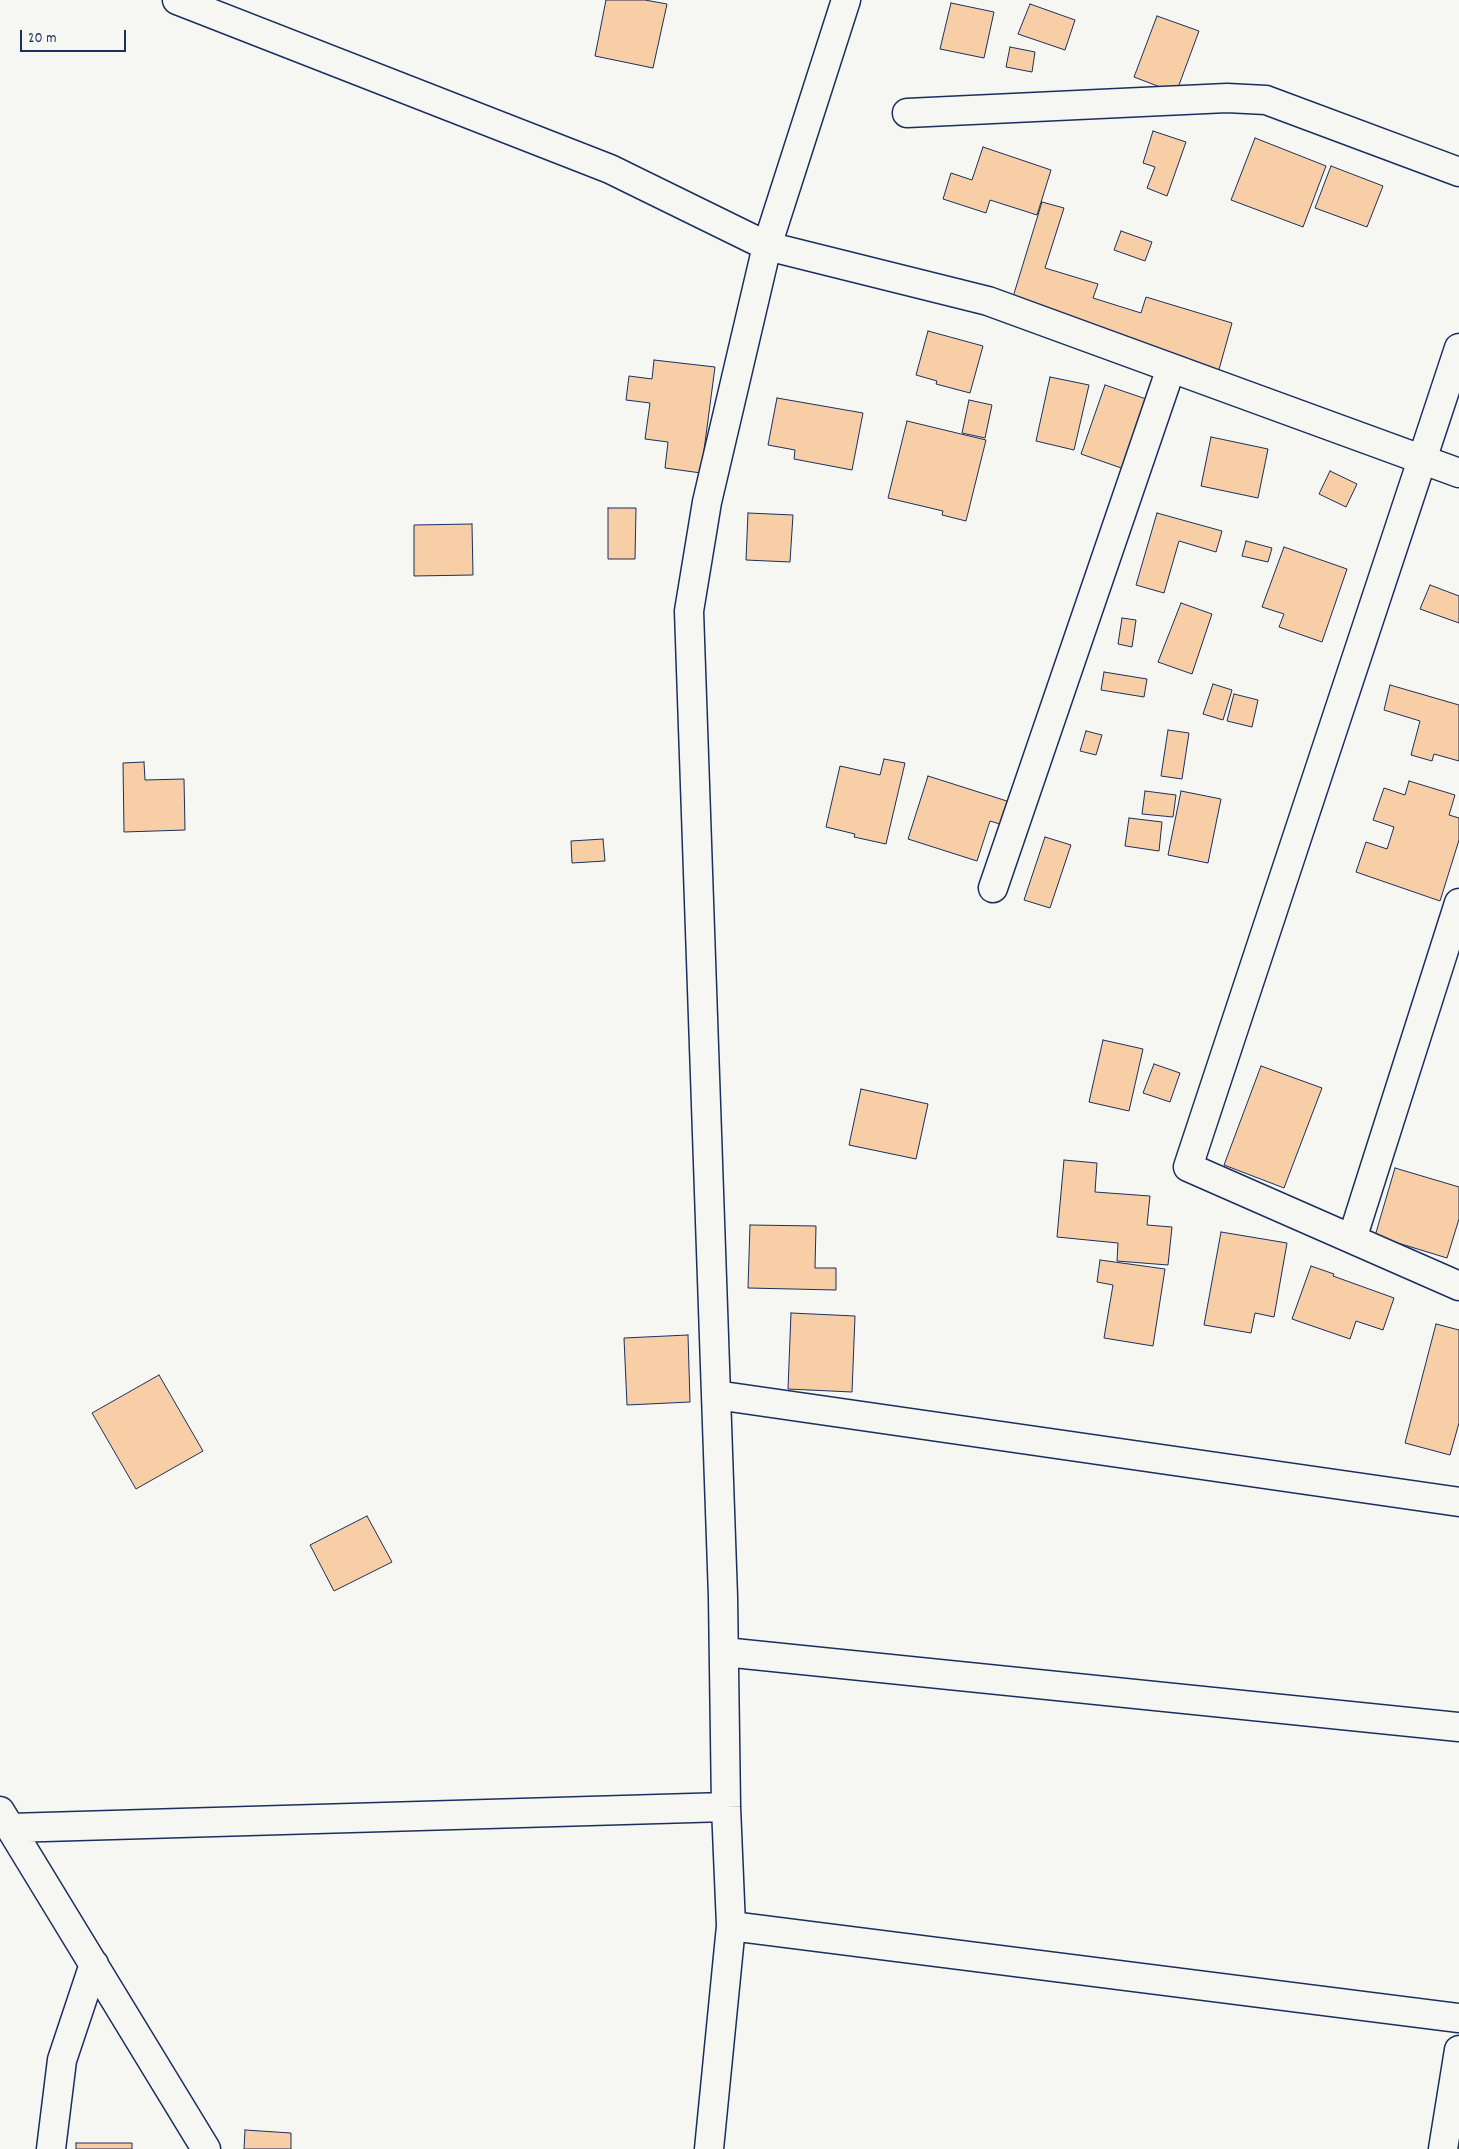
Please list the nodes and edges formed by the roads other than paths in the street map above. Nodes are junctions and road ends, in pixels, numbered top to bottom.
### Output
1 (177, 0) edge
2 (846, 0) edge
3 (908, 113) dead end
4 (1459, 172) edge
5 (767, 246) junction
6 (1459, 348) edge
7 (1171, 368) junction
8 (1421, 460) junction
9 (1459, 473) edge
10 (993, 888) dead end
11 (1459, 902) edge
12 (1352, 1239) junction
13 (1459, 1286) edge
14 (716, 1395) junction
15 (1459, 1502) edge
16 (724, 1652) junction
17 (1459, 1727) edge
18 (726, 1807) junction
19 (5, 1820) edge
20 (731, 1926) junction
21 (94, 1964) junction
22 (1459, 2018) edge
23 (1459, 2050) edge
24 (51, 2149) edge
25 (206, 2149) edge
26 (709, 2149) edge
27 (1443, 2149) edge

1 - 5 street
2 - 5 street
3 - 4 street
5 - 7 street
5 - 14 street
6 - 8 street
7 - 8 street
7 - 10 street
8 - 9 street
8 - 12 street
11 - 12 street
12 - 13 street
14 - 15 street
14 - 16 street
16 - 17 street
16 - 18 street
18 - 19 street
18 - 20 street
19 - 21 street
20 - 22 street
20 - 26 street
21 - 24 street
21 - 25 street
23 - 27 street

